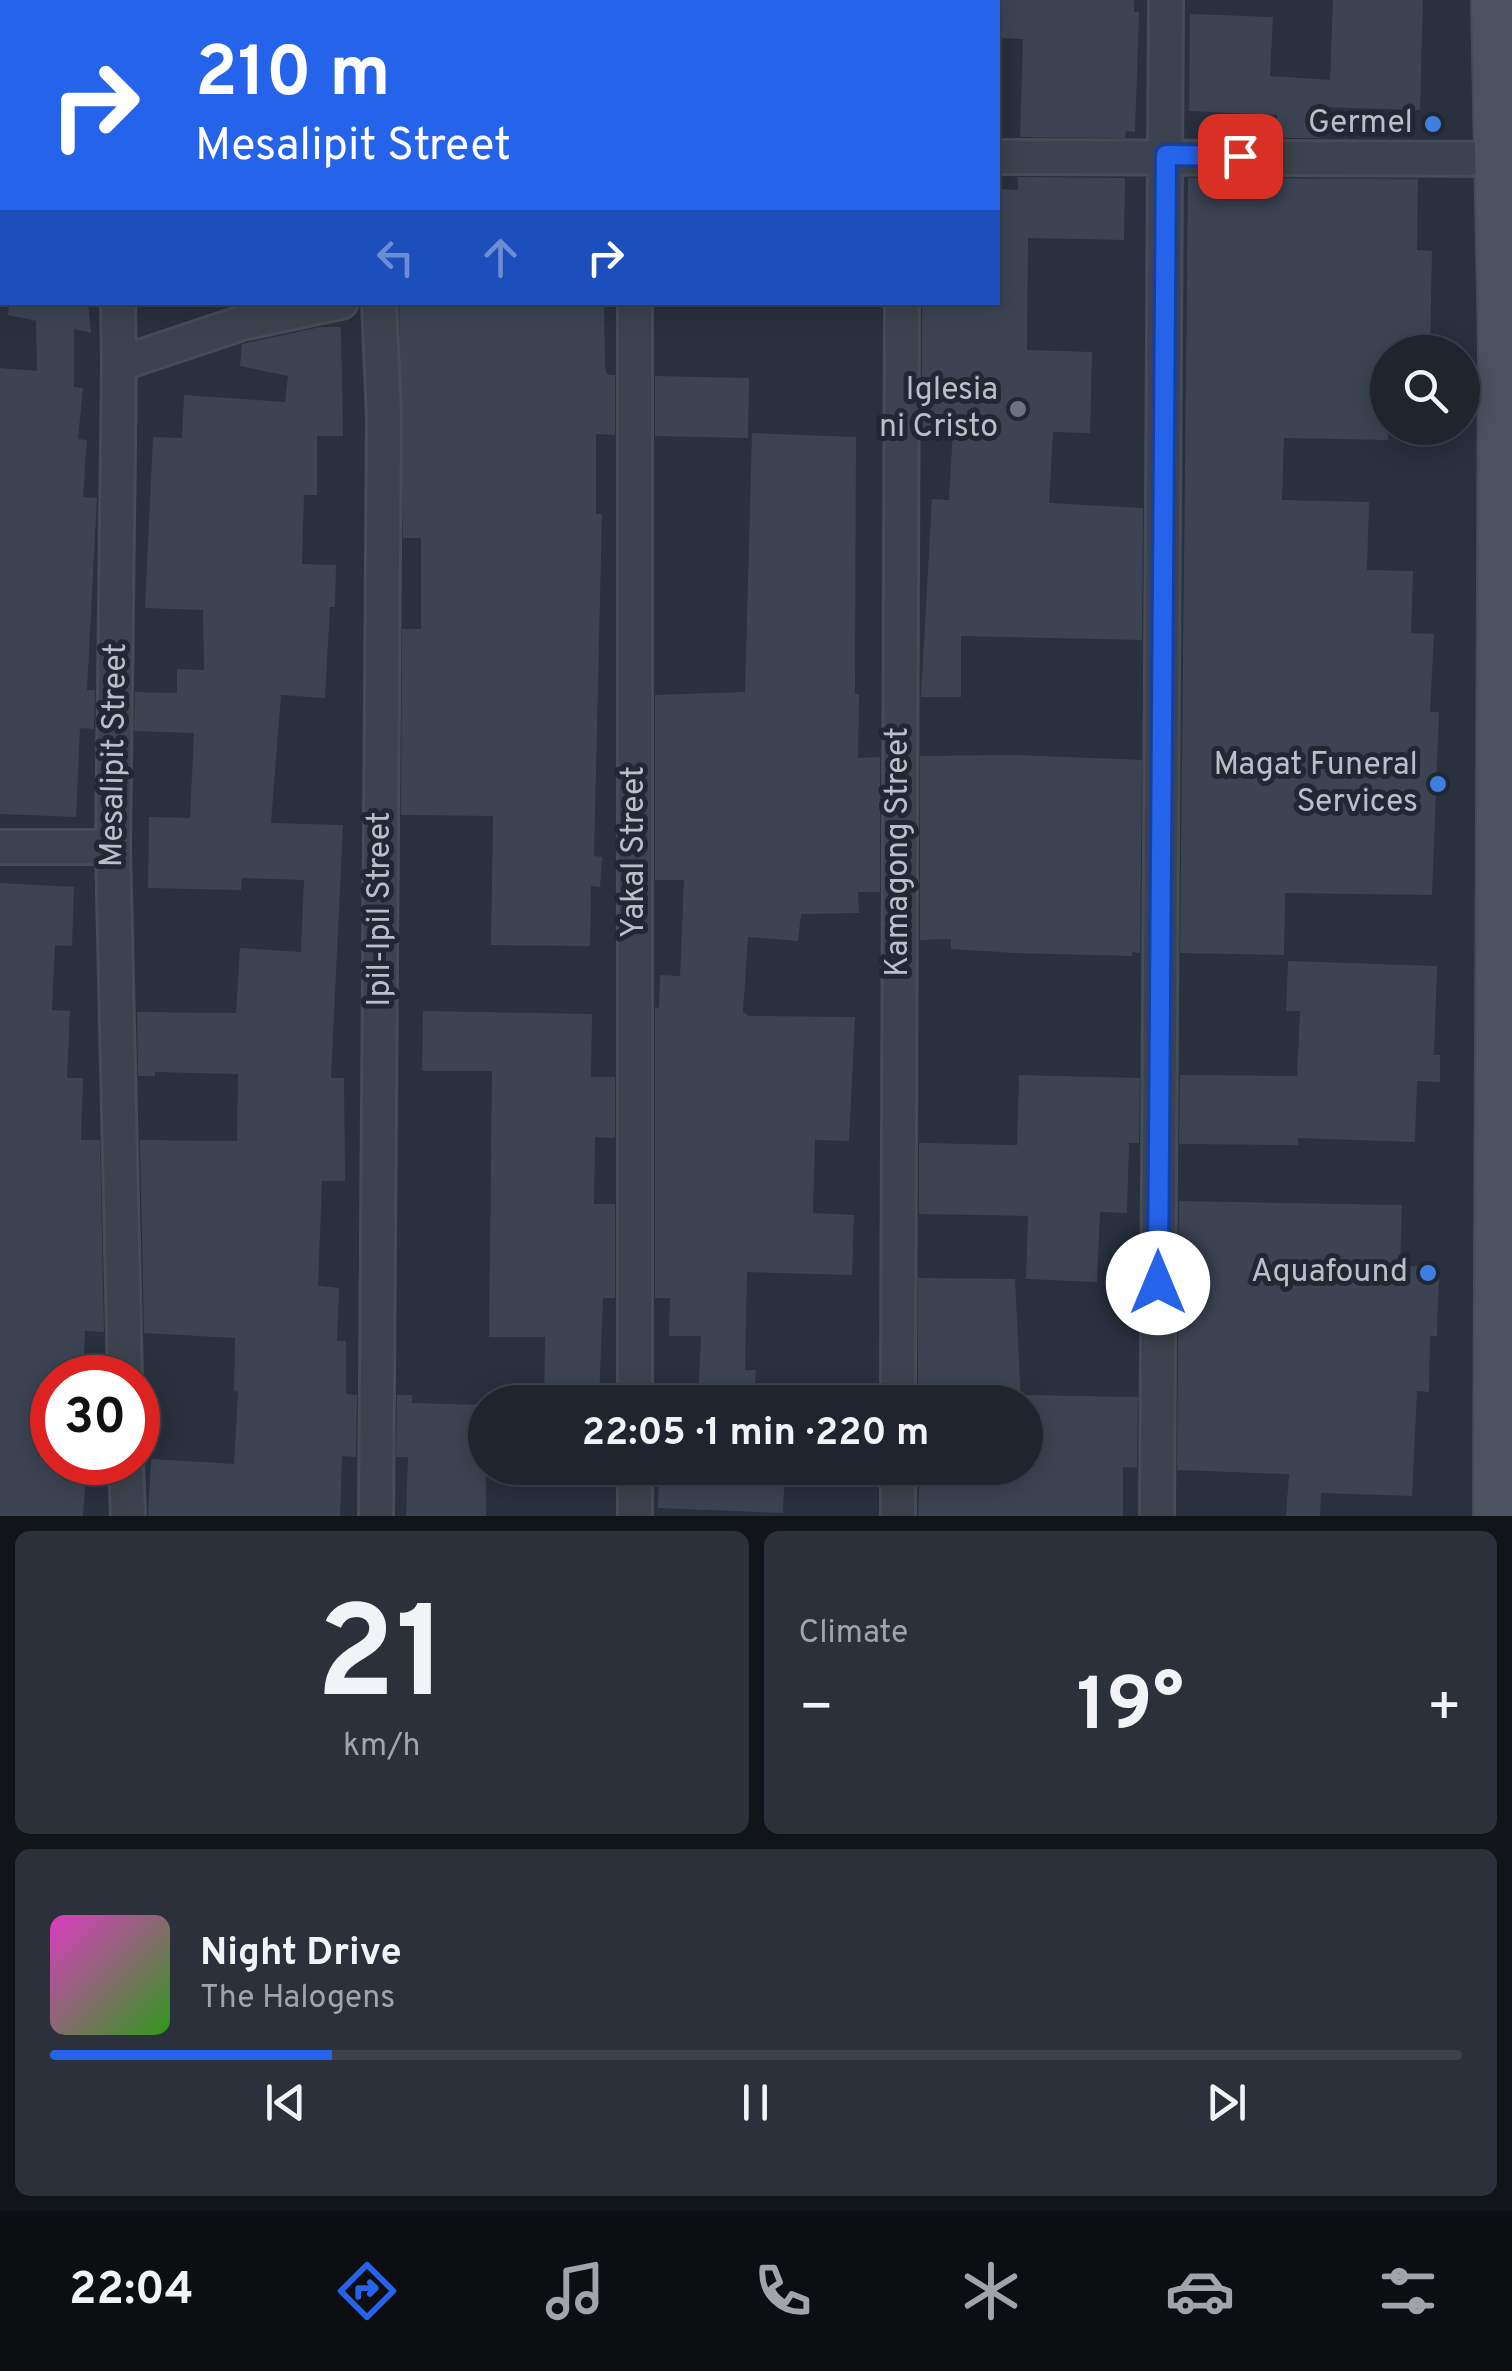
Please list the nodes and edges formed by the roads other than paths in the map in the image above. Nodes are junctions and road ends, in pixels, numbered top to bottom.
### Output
1 (1166, 0) edge
2 (1496, 0) edge
3 (1166, 155) junction
4 (1000, 157) edge
5 (1497, 159) junction
6 (118, 305) edge
7 (328, 305) edge
8 (379, 305) edge
9 (634, 305) edge
10 (902, 305) edge
11 (1508, 344) edge
12 (120, 364) junction
13 (0, 847) edge
14 (113, 847) junction
15 (124, 1355) edge
16 (635, 1385) edge
17 (898, 1385) edge
18 (127, 1485) edge
19 (635, 1485) edge
20 (898, 1485) edge
21 (128, 1516) edge
22 (376, 1516) edge
23 (635, 1516) edge
24 (898, 1516) edge
25 (1157, 1516) edge
26 (1498, 1516) edge

1 - 3 street
2 - 5 main road
3 - 4 street
3 - 5 street
3 - 25 street
5 - 11 main road
6 - 12 street, Mesalipit Street
7 - 12 street
8 - 22 street, Ipil-Ipil Street
9 - 16 street, Yakal Street
10 - 17 street, Kamagong Street
11 - 26 main road
12 - 14 street, Mesalipit Street
13 - 14 street
14 - 15 street, Mesalipit Street
18 - 21 street
19 - 23 street
20 - 24 street

